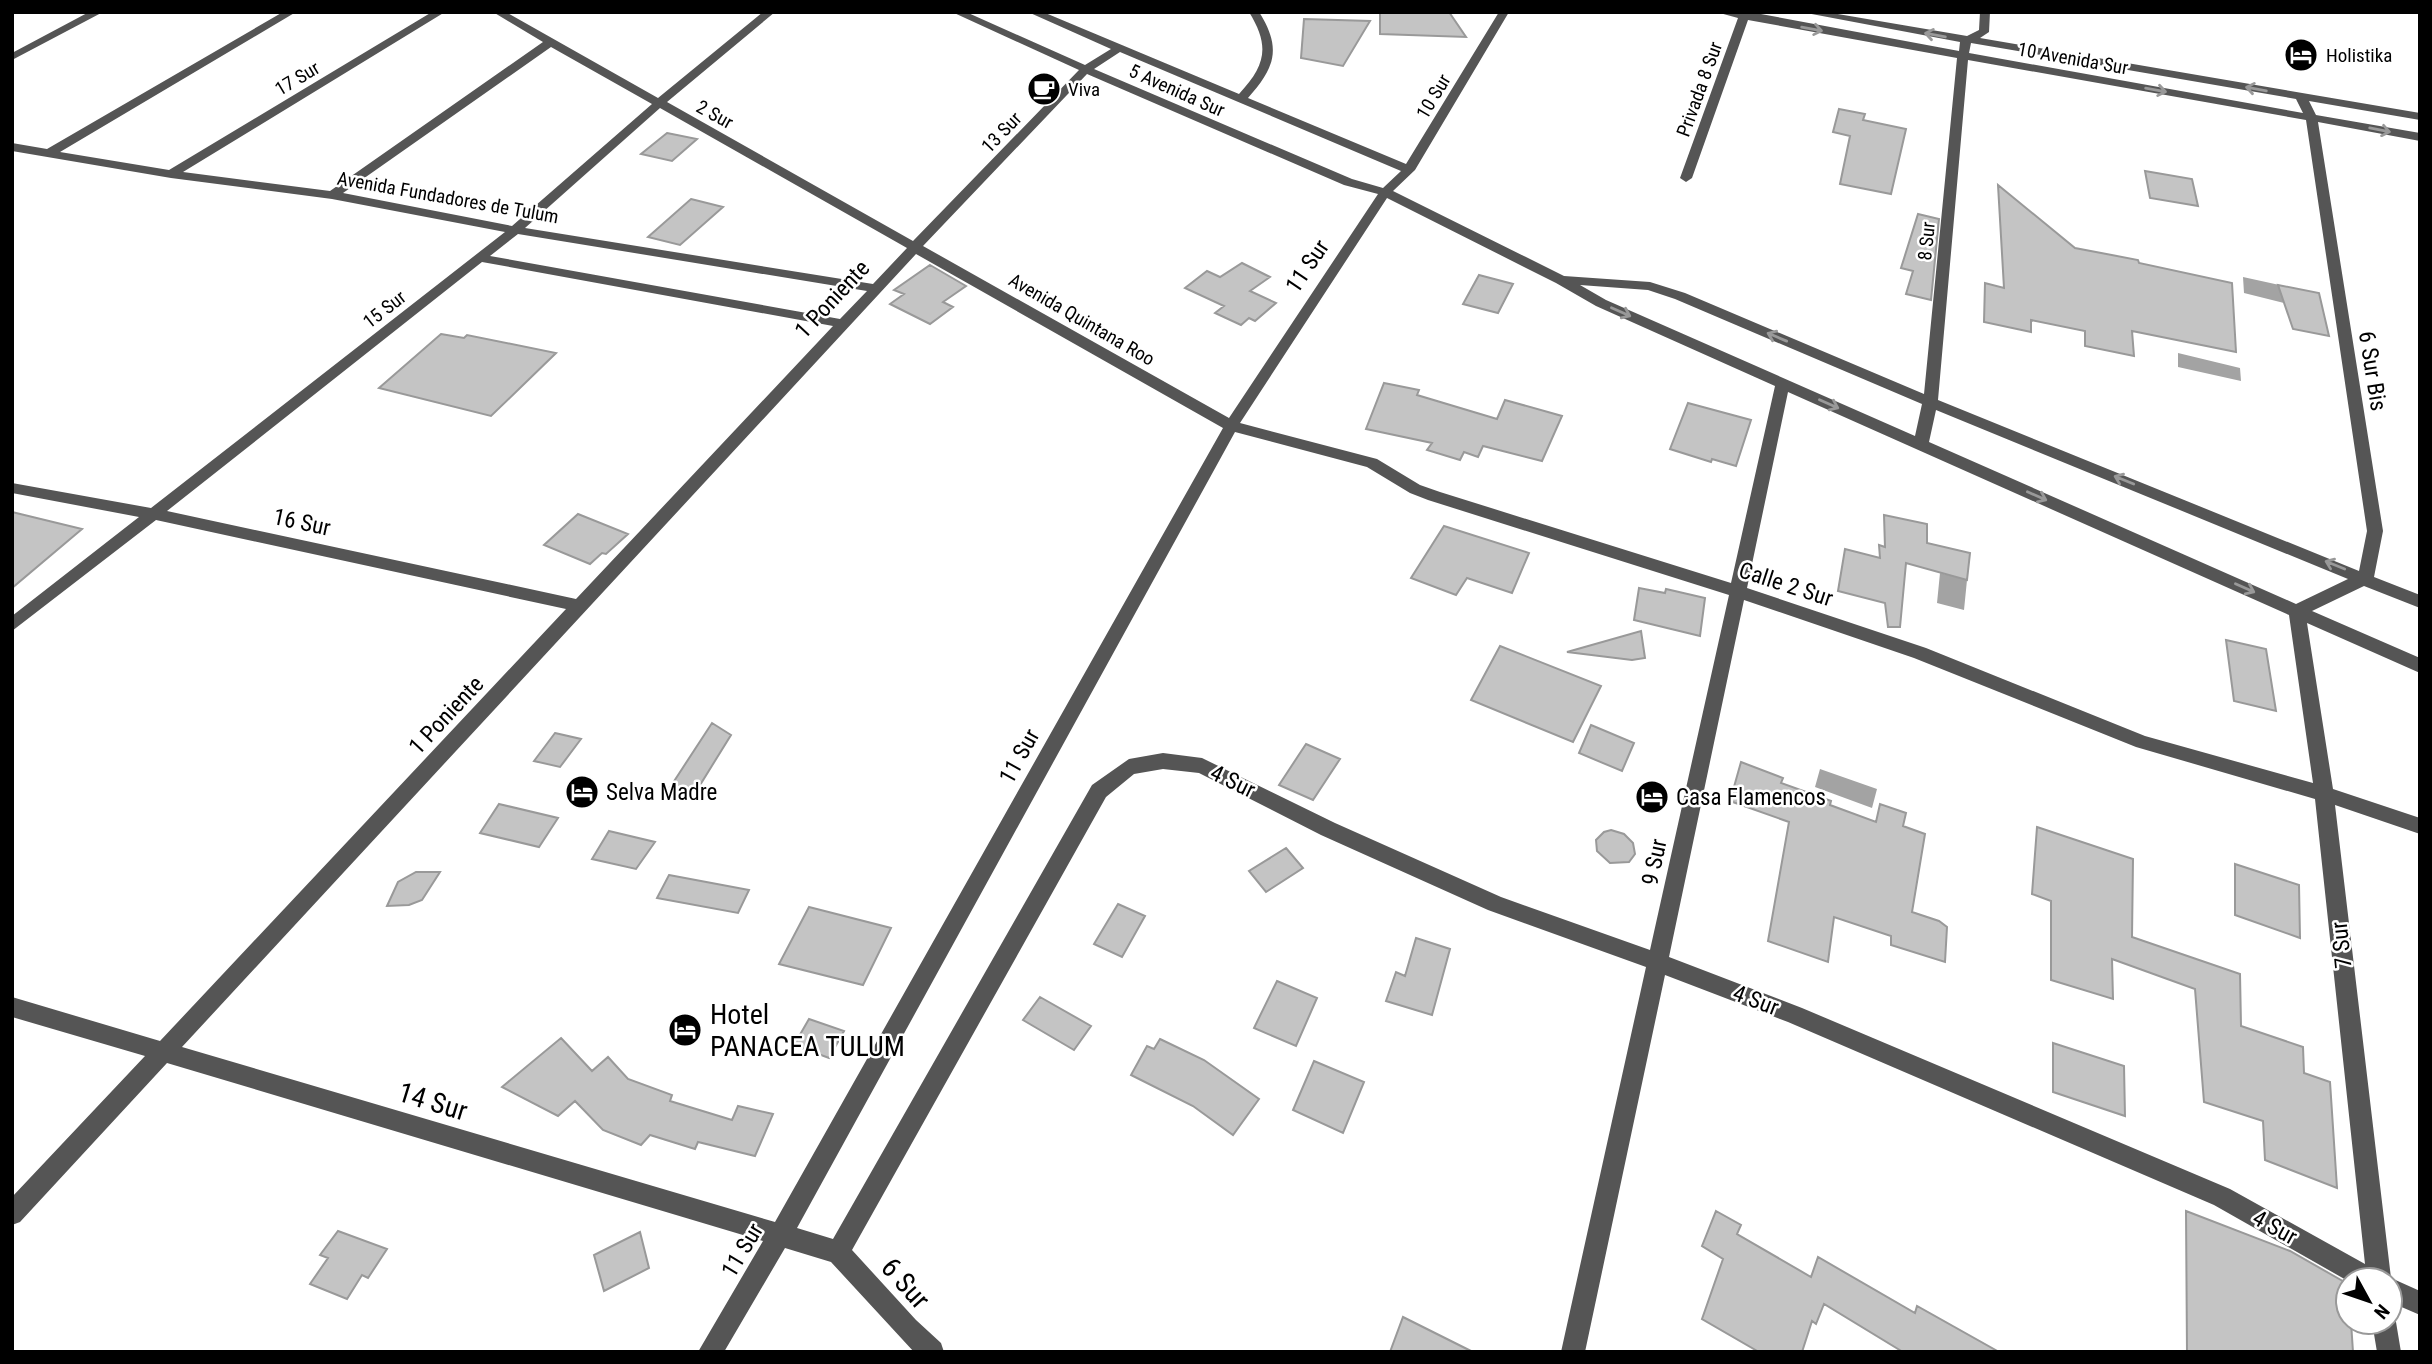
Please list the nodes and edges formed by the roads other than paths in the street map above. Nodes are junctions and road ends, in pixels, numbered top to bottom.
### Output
1 (97, 12) edge
2 (291, 12) edge
3 (440, 12) edge
4 (498, 12) edge
5 (770, 12) edge
6 (957, 12) edge
7 (1033, 12) edge
8 (1254, 12) edge
9 (1504, 12) edge
10 (1721, 12) edge
11 (1806, 12) edge
12 (1985, 12) edge
13 (1745, 14) edge
14 (552, 41) junction
15 (1966, 41) junction
16 (1119, 48) junction
17 (12, 57) edge
18 (1963, 57) junction
19 (1086, 69) junction
20 (2301, 97) junction
21 (1241, 99) junction
22 (659, 103) junction
23 (2312, 116) junction
24 (2420, 117) edge
25 (2420, 137) edge
26 (12, 147) edge
27 (47, 154) junction
28 (1409, 170) junction
29 (172, 174) junction
30 (1686, 178) dead end
31 (1385, 192) junction
32 (332, 195) junction
33 (515, 230) junction
34 (915, 247) junction
35 (479, 258) junction
36 (1561, 280) junction
37 (876, 288) junction
38 (843, 324) junction
39 (1783, 383) junction
40 (1930, 402) junction
41 (1231, 426) junction
42 (1921, 445) junction
43 (12, 488) edge
44 (154, 514) junction
45 (2366, 578) junction
46 (1737, 591) junction
47 (2420, 602) edge
48 (580, 606) junction
49 (2297, 611) junction
50 (12, 625) edge
51 (2420, 666) edge
52 (2324, 794) junction
53 (2420, 826) edge
54 (1657, 962) junction
55 (12, 1007) edge
56 (164, 1052) junction
57 (12, 1214) edge
58 (780, 1235) junction
59 (838, 1252) junction
60 (2345, 1266) edge
61 (2376, 1266) edge
62 (710, 1352) edge
63 (932, 1352) edge
64 (1573, 1352) edge

1 - 17 street
2 - 27 street
3 - 29 street, 17 Sur
4 - 14 street, 2 Sur
5 - 22 street, 15 Sur
6 - 19 street, 5 Avenida Sur
7 - 16 street
8 - 21 street
9 - 28 street, 10 Sur
10 - 13 street, 10 Avenida Sur
15 -> 11 street
12 - 15 street
13 -> 18 street, 10 Avenida Sur
13 - 30 street, Privada 8 Sur
14 - 22 street, 2 Sur
14 - 32 street
15 - 18 street, 8 Sur
20 -> 15 street
16 - 19 street, 13 Sur
16 - 21 street
18 -> 23 street, 10 Avenida Sur
18 - 40 street, 8 Sur
19 - 31 street, 5 Avenida Sur
19 - 34 street, 13 Sur
20 - 23 street, 6 Sur Bis
20 - 24 street
21 - 28 street
22 - 33 street, 15 Sur
22 - 34 street, 2 Sur
23 -> 25 street, 10 Avenida Sur
23 - 45 street, 6 Sur Bis
26 - 27 street, Avenida Fundadores de Tulum
27 - 29 street, Avenida Fundadores de Tulum
28 - 31 street, 10 Sur
29 - 32 street, Avenida Fundadores de Tulum
31 - 36 street, 5 Avenida Sur
31 - 41 street, 11 Sur
32 - 33 street, Avenida Fundadores de Tulum
33 - 35 street, 15 Sur
33 - 37 street, Avenida Fundadores de Tulum
34 - 37 street, 1 Poniente
34 - 41 street, Avenida Quintana Roo
35 - 38 street
35 - 44 street, 15 Sur
36 -> 39 street, 5 Avenida Sur
40 -> 36 street
37 - 38 street, 1 Poniente
38 - 48 street, 1 Poniente
39 -> 42 street, 5 Avenida Sur
39 - 46 street, 9 Sur
40 - 42 street, 8 Sur
45 -> 40 street
41 - 46 street, Calle 2 Sur
41 - 58 street, 11 Sur
42 -> 49 street, 5 Avenida Sur
43 - 44 street, 16 Sur
44 - 48 street, 16 Sur
44 - 50 street, 15 Sur
45 - 47 street
45 - 49 street
46 - 52 street, Calle 2 Sur
46 - 54 street, 9 Sur
48 - 56 street, 1 Poniente
49 - 51 street, 5 Avenida Sur
49 - 52 street, 7 Sur
52 - 53 street, Calle 2 Sur
52 - 61 street, 7 Sur
54 - 59 street, 4 Sur
54 - 60 street, 4 Sur
54 - 64 street, 9 Sur
55 - 56 street, 14 Sur
56 - 57 street, 1 Poniente
56 - 58 street, 14 Sur
58 - 59 street, 14 Sur
58 - 62 street, 11 Sur
59 - 63 street, 6 Sur

